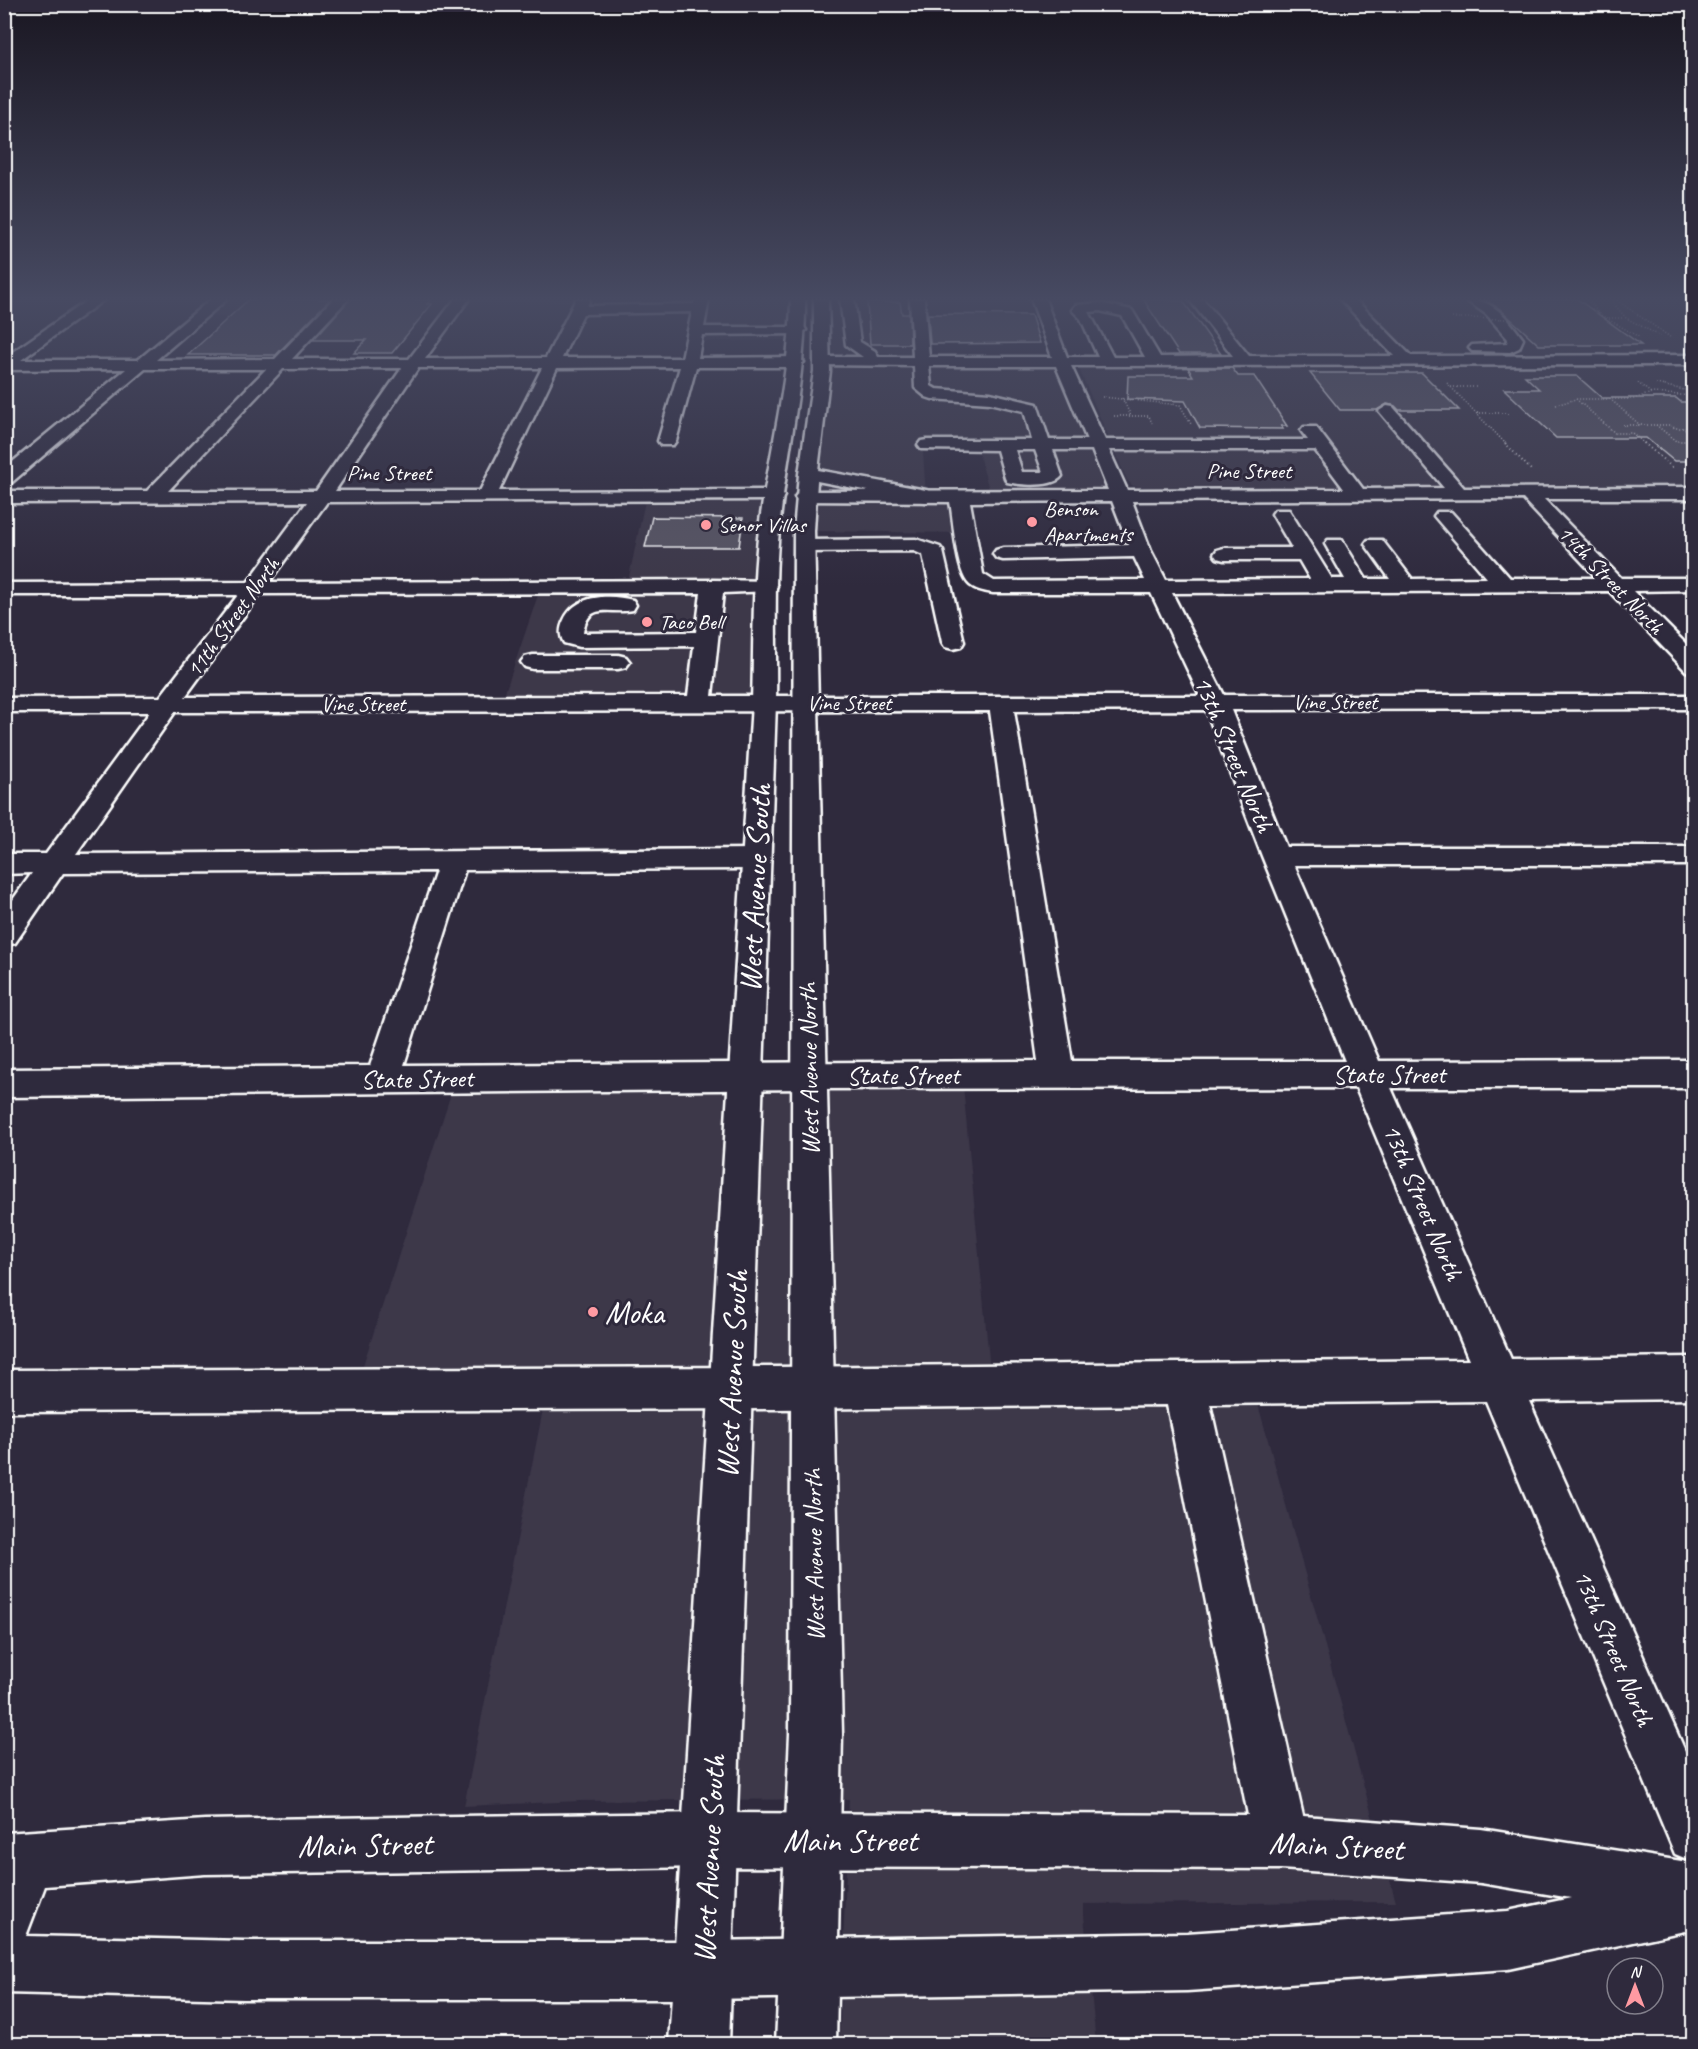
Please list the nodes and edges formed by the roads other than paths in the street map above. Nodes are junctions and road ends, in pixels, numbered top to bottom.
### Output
1 (108, 395) edge
2 (250, 395) edge
3 (392, 395) edge
4 (536, 395) edge
5 (680, 395) edge
6 (791, 395) edge
7 (818, 395) edge
8 (954, 395) edge
9 (1078, 395) edge
10 (1049, 407) dead end
11 (1031, 408) junction
12 (1387, 411) dead end
13 (667, 441) dead end
14 (927, 445) dead end
15 (1004, 445) junction
16 (1042, 445) junction
17 (1099, 445) junction
18 (808, 474) junction
19 (4, 479) edge
20 (1357, 494) junction
21 (1459, 494) junction
22 (1528, 494) junction
23 (1694, 494) edge
24 (1119, 495) junction
25 (486, 496) junction
26 (774, 496) junction
27 (926, 496) junction
28 (959, 496) junction
29 (4, 497) edge
30 (321, 497) junction
31 (805, 497) junction
32 (151, 498) junction
33 (1282, 514) dead end
34 (1444, 516) dead end
35 (1335, 544) dead end
36 (1376, 544) dead end
37 (805, 546) junction
38 (967, 550) junction
39 (933, 551) junction
40 (1141, 551) junction
41 (1003, 554) dead end
42 (1224, 554) dead end
43 (1306, 554) junction
44 (1694, 584) edge
45 (1504, 585) junction
46 (1616, 585) junction
47 (766, 586) junction
48 (1325, 586) junction
49 (1360, 586) junction
50 (1406, 586) junction
51 (255, 587) junction
52 (1158, 587) junction
53 (4, 589) edge
54 (712, 595) junction
55 (579, 640) junction
56 (953, 642) dead end
57 (697, 655) junction
58 (533, 662) junction
59 (636, 662) dead end
60 (1694, 666) edge
61 (1001, 702) junction
62 (1215, 702) junction
63 (1694, 702) edge
64 (764, 703) junction
65 (806, 703) junction
66 (168, 704) junction
67 (520, 704) junction
68 (699, 704) junction
69 (4, 705) edge
70 (1276, 856) junction
71 (1694, 856) edge
72 (756, 859) junction
73 (453, 862) junction
74 (4, 864) edge
75 (55, 864) junction
76 (4, 936) edge
77 (1694, 1074) edge
78 (746, 1075) junction
79 (809, 1075) junction
80 (1057, 1075) junction
81 (1368, 1075) junction
82 (383, 1079) junction
83 (4, 1083) edge
84 (1694, 1378) edge
85 (1499, 1379) junction
86 (1184, 1383) junction
87 (731, 1388) junction
88 (812, 1388) junction
89 (4, 1391) edge
90 (1694, 1835) edge
91 (709, 1840) junction
92 (813, 1840) junction
93 (1281, 1842) junction
94 (16, 1860) edge
95 (1694, 1891) edge
96 (1694, 1901) edge
97 (4, 1922) edge
98 (4, 1964) edge
99 (808, 1969) junction
100 (704, 1970) junction
101 (699, 2044) edge
102 (806, 2044) edge

1 - 19 street
2 - 32 street
3 - 30 street, 11th Street North
4 - 25 street
5 - 13 street
6 - 26 street
7 - 18 street, West Avenue North
8 - 11 street
9 - 17 street, 13th Street North
10 - 11 street
11 - 16 street
12 - 21 street
14 - 15 street
15 - 16 street
15 - 16 street
16 - 17 street
17 - 20 street
17 - 24 street, 13th Street North
18 - 27 street
18 - 31 street, West Avenue North
20 - 21 street, Pine Street
20 - 24 street, Pine Street
21 - 22 street, Pine Street
22 - 23 street, Pine Street
22 - 46 street, 14th Street North
24 - 28 street, Pine Street
24 - 40 street, 13th Street North
25 - 26 street, Pine Street
25 - 30 street, Pine Street
26 - 47 street
27 - 28 street, Pine Street
27 - 31 street, Pine Street
28 - 38 street
29 - 32 street, Pine Street
30 - 32 street, Pine Street
30 - 51 street, 11th Street North
31 - 37 street, West Avenue North
33 - 43 street
34 - 45 street
35 - 49 street
36 - 50 street
37 - 39 street
37 - 65 street, West Avenue North
38 - 39 street
38 - 52 street
39 - 56 street
40 - 41 street
40 - 52 street, 13th Street North
42 - 43 street
43 - 48 street
44 - 46 street
45 - 46 street
45 - 50 street
46 - 60 street, 14th Street North
47 - 54 street
47 - 64 street
48 - 49 street
48 - 52 street
49 - 50 street
51 - 53 street
51 - 54 street
51 - 66 street, 11th Street North
52 - 62 street, 13th Street North
54 - 55 street
54 - 57 street
55 - 57 street
55 - 58 street
57 - 68 street
58 - 59 street
58 - 67 street
61 - 62 street, Vine Street
61 - 65 street, Vine Street
61 - 80 street
62 - 63 street, Vine Street
62 - 70 street, 13th Street North
64 - 65 street, Vine Street
64 - 68 street, Vine Street
64 - 72 street, West Avenue South
65 - 79 street, West Avenue North
66 - 67 street, Vine Street
66 - 69 street, Vine Street
66 - 75 street, 11th Street North
67 - 68 street, Vine Street
70 - 71 street
70 - 81 street, 13th Street North
72 - 73 street
72 - 78 street, West Avenue South
73 - 75 street
73 - 82 street
74 - 75 street
75 - 76 street, 11th Street North
77 - 81 street, State Street
78 - 79 street, State Street
78 - 82 street, State Street
78 - 87 street, West Avenue South
79 - 80 street, State Street
79 - 88 street, West Avenue North
80 - 81 street, State Street
81 - 85 street, 13th Street North
82 - 83 street, State Street
84 - 85 street
85 - 86 street
85 - 90 street, 13th Street North
86 - 88 street
86 - 93 street
87 - 88 street
87 - 89 street
87 - 91 street, West Avenue South
88 - 92 street, West Avenue North
91 - 92 street, Main Street
91 - 94 street, Main Street
91 - 100 street, West Avenue South
92 - 93 street, Main Street
92 - 99 street
93 - 95 street, Main Street
94 - 97 street
96 - 99 street
98 - 100 street
99 - 100 street
99 - 102 street
100 - 101 street, West Avenue South

